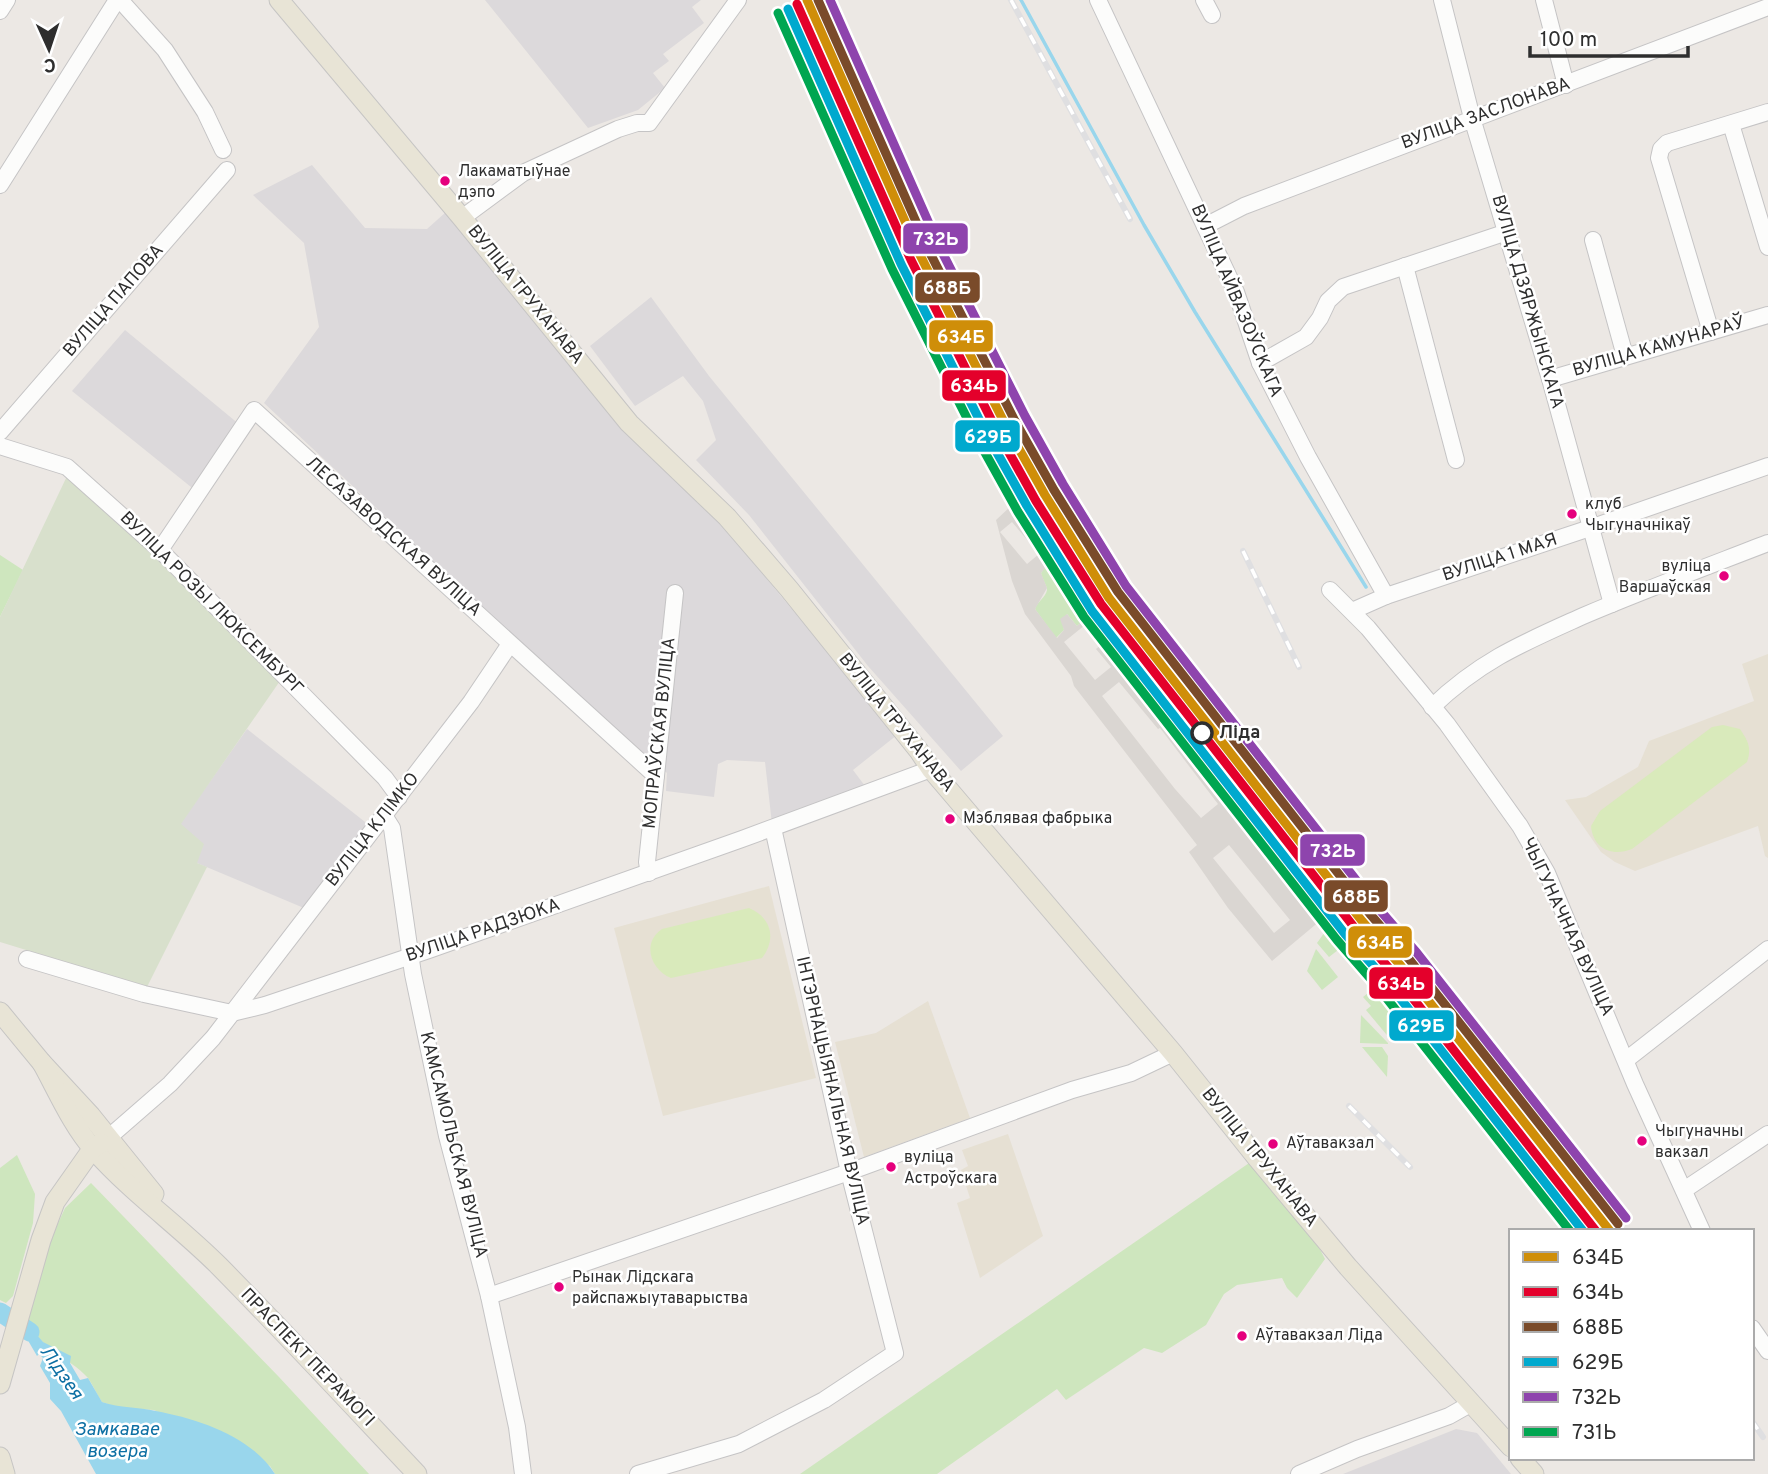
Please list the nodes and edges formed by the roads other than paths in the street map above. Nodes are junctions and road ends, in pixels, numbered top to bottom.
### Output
1 (7, 0) edge
2 (119, 0) edge
3 (279, 0) edge
4 (738, 0) edge
5 (1098, 0) edge
6 (1204, 0) edge
7 (1442, 0) edge
8 (1545, 0) edge
9 (1768, 8) edge
10 (0, 10) edge
11 (1212, 15) dead end
12 (1566, 85) junction
13 (1768, 112) edge
14 (1472, 118) junction
15 (1731, 124) junction
16 (223, 150) dead end
17 (227, 170) dead end
18 (0, 185) edge
19 (462, 218) junction
20 (1205, 226) junction
21 (1507, 232) junction
22 (1593, 240) dead end
23 (1768, 247) edge
24 (1405, 266) junction
25 (1768, 315) edge
26 (1711, 332) junction
27 (1625, 356) junction
28 (1260, 363) junction
29 (1550, 379) junction
30 (0, 432) edge
31 (0, 446) edge
32 (1456, 460) dead end
33 (1768, 466) edge
34 (1590, 528) junction
35 (1768, 543) edge
36 (160, 550) junction
37 (1330, 590) dead end
38 (675, 593) dead end
39 (1386, 596) junction
40 (1612, 604) junction
41 (1352, 611) junction
42 (509, 644) junction
43 (1433, 707) junction
44 (931, 769) junction
45 (656, 776) junction
46 (400, 797) junction
47 (385, 817) junction
48 (773, 828) junction
49 (649, 873) junction
50 (1768, 949) edge
51 (412, 956) junction
52 (27, 959) dead end
53 (0, 1012) edge
54 (232, 1013) junction
55 (1173, 1053) junction
56 (1626, 1060) junction
57 (1768, 1134) edge
58 (100, 1143) junction
59 (849, 1172) junction
60 (1684, 1191) junction
61 (1701, 1229) edge
62 (489, 1296) junction
63 (1754, 1331) edge
64 (1768, 1351) edge
65 (0, 1384) edge
66 (1472, 1403) junction
67 (1509, 1445) edge
68 (0, 1457) edge
69 (1522, 1460) edge
70 (5, 1474) edge
71 (417, 1474) edge
72 (523, 1474) edge
73 (638, 1474) edge
74 (1299, 1474) edge
75 (1534, 1474) edge

1 - 10 street
2 - 16 street
2 - 18 street
3 - 19 main road, ВУЛІЦА ТРУХАНАВА
4 - 19 street
5 - 20 street, ВУЛІЦА АЙВАЗОЎСКАГА
6 - 11 street
7 - 14 street, ВУЛІЦА ДЗЯРЖЫНСКАГА
8 - 12 street
9 - 12 street, ВУЛІЦА ЗАСЛОНАВА
12 - 14 street, ВУЛІЦА ЗАСЛОНАВА
13 - 15 street
14 - 20 street, ВУЛІЦА ЗАСЛОНАВА
14 - 21 street, ВУЛІЦА ДЗЯРЖЫНСКАГА
15 - 23 street
15 - 26 street
17 - 30 street, ВУЛІЦА ПАПОВА
19 - 44 main road, ВУЛІЦА ТРУХАНАВА
20 - 28 street, ВУЛІЦА АЙВАЗОЎСКАГА
21 - 24 street
21 - 29 street, ВУЛІЦА ДЗЯРЖЫНСКАГА
22 - 27 street
24 - 28 street
24 - 32 street
25 - 26 street, ВУЛІЦА КАМУНАРАЎ
26 - 27 street, ВУЛІЦА КАМУНАРАЎ
27 - 29 street, ВУЛІЦА КАМУНАРАЎ
28 - 39 street, ВУЛІЦА АЙВАЗОЎСКАГА
29 - 34 street, ВУЛІЦА ДЗЯРЖЫНСКАГА
31 - 36 street, ВУЛІЦА РОЗЫ ЛЮКСЕМБУРГ
33 - 34 street, ВУЛІЦА 1 МАЯ
34 - 39 street, ВУЛІЦА 1 МАЯ
34 - 40 street, ВУЛІЦА ДЗЯРЖЫНСКАГА
35 - 40 street
36 - 42 street, ЛЕСАЗАВОДСКАЯ ВУЛІЦА
36 - 46 street, ВУЛІЦА РОЗЫ ЛЮКСЕМБУРГ
37 - 41 street, ЧЫГУНАЧНАЯ ВУЛІЦА
38 - 45 street, МОПРАЎСКАЯ ВУЛІЦА
39 - 41 street, ВУЛІЦА 1 МАЯ
40 - 43 street
41 - 43 street, ЧЫГУНАЧНАЯ ВУЛІЦА
42 - 45 street, ЛЕСАЗАВОДСКАЯ ВУЛІЦА
42 - 46 street, ВУЛІЦА КЛІМКО
43 - 56 street, ЧЫГУНАЧНАЯ ВУЛІЦА
44 - 48 street, ВУЛІЦА РАДЗЮКА
44 - 55 main road, ВУЛІЦА ТРУХАНАВА
45 - 49 street, МОПРАЎСКАЯ ВУЛІЦА
46 - 47 street, ВУЛІЦА КЛІМКО
47 - 51 street, КАМСАМОЛЬСКАЯ ВУЛІЦА
47 - 54 street, ВУЛІЦА КЛІМКО
48 - 49 street, ВУЛІЦА РАДЗЮКА
48 - 59 street, ІНТЭРНАЦЫЯНАЛЬНАЯ ВУЛІЦА
49 - 51 street, ВУЛІЦА РАДЗЮКА
50 - 56 street
51 - 54 street, ВУЛІЦА РАДЗЮКА
51 - 62 street, КАМСАМОЛЬСКАЯ ВУЛІЦА
52 - 54 street, ВУЛІЦА РАДЗЮКА
53 - 58 main road, ПРАСПЕКТ ПЕРАМОГІ
54 - 58 street, ВУЛІЦА КЛІМКО
55 - 59 street
55 - 66 main road, ВУЛІЦА ТРУХАНАВА
56 - 60 street, ЧЫГУНАЧНАЯ ВУЛІЦА
57 - 60 street
58 - 65 main road
58 - 71 main road, ПРАСПЕКТ ПЕРАМОГІ
59 - 62 street
59 - 73 street, ІНТЭРНАЦЫЯНАЛЬНАЯ ВУЛІЦА
60 - 61 street, ЧЫГУНАЧНАЯ ВУЛІЦА
62 - 72 street, КАМСАМОЛЬСКАЯ ВУЛІЦА
63 - 64 street
66 - 67 main road, ВУЛІЦА ТРУХАНАВА
66 - 74 street
68 - 70 main road
69 - 75 main road

